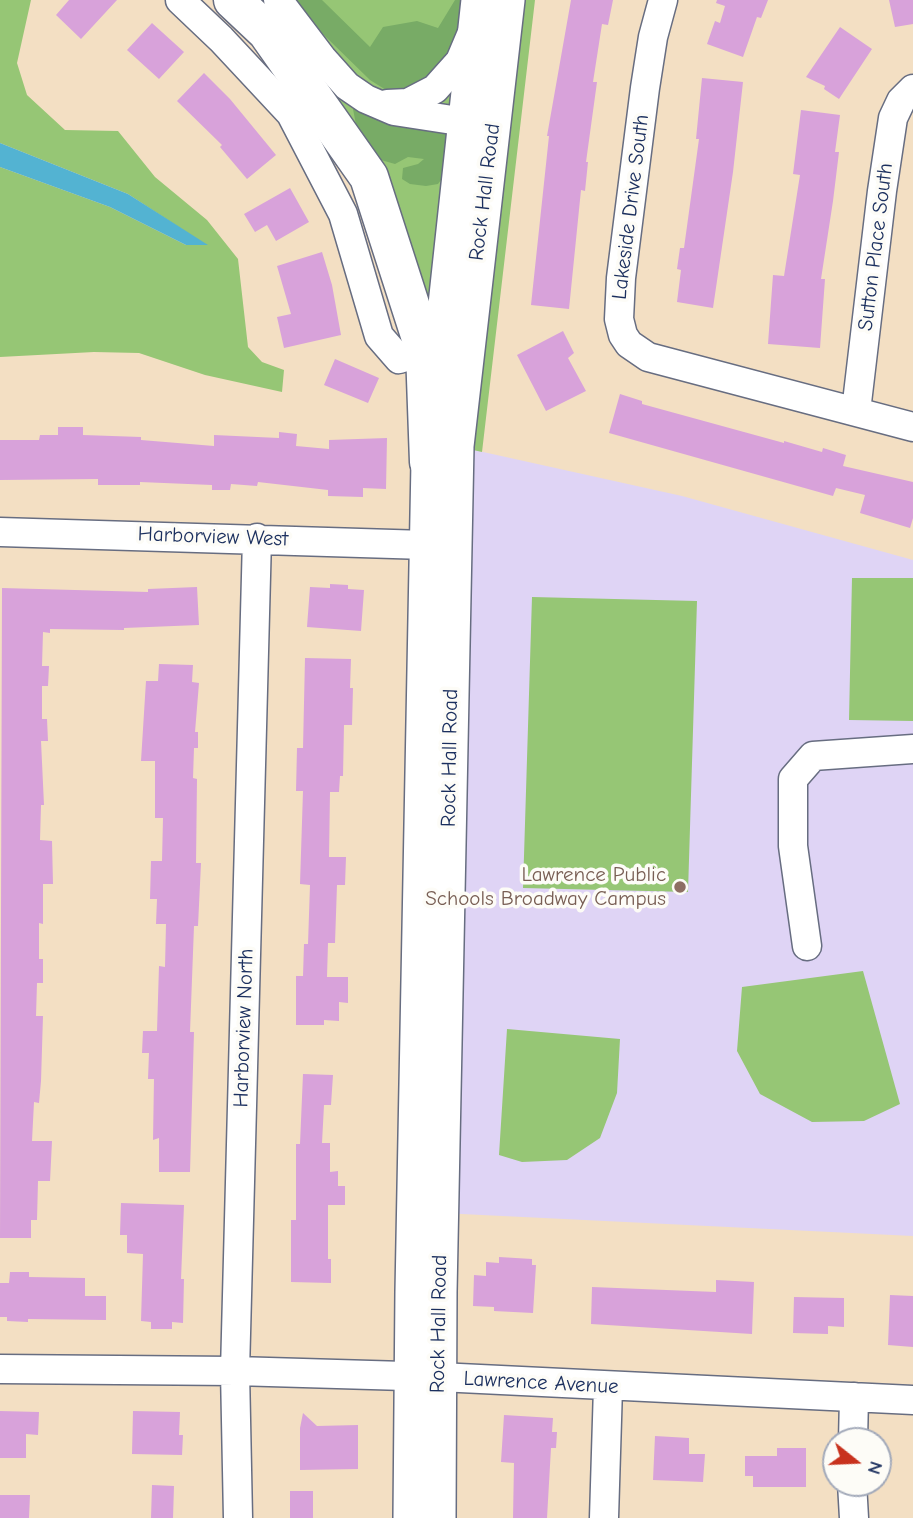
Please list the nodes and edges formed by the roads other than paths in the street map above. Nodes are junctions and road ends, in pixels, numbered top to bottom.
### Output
1 (180, 0) edge
2 (233, 0) edge
3 (278, 0) edge
4 (507, 0) edge
5 (663, 0) edge
6 (478, 10) edge
7 (913, 89) edge
8 (366, 99) junction
9 (479, 124) junction
10 (425, 351) junction
11 (856, 411) junction
12 (913, 427) edge
13 (429, 462) junction
14 (0, 532) edge
15 (257, 538) junction
16 (426, 545) junction
17 (913, 749) edge
18 (435, 879) junction
19 (807, 946) dead end
20 (0, 1369) edge
21 (235, 1371) junction
22 (425, 1377) junction
23 (608, 1387) junction
24 (854, 1397) junction
25 (913, 1400) edge
26 (853, 1427) edge
27 (853, 1497) edge
28 (238, 1518) edge
29 (411, 1518) edge
30 (438, 1518) edge
31 (604, 1518) edge
32 (855, 1518) edge

1 - 10 street
2 - 10 highway
3 - 8 street
4 - 9 main road, Rock Hall Road
5 - 11 street, Lakeside Drive South
6 - 8 street
6 - 9 main road, Rock Hall Road
7 - 11 street, Sutton Place South
8 - 9 street
9 - 13 main road, Rock Hall Road
9 - 18 main road, Rock Hall Road
10 - 13 highway
11 - 12 street, Lakeside Drive South
13 - 16 main road, Rock Hall Road
14 - 15 street, Harborview West
15 - 16 street, Harborview West
15 - 21 street, Harborview North
16 - 18 main road, Rock Hall Road
17 - 19 street
18 - 22 main road, Rock Hall Road
20 - 21 street, Lawrence Avenue
21 - 22 street, Lawrence Avenue
21 - 28 street, Harborview North
22 - 23 street, Lawrence Avenue
22 - 29 main road, Rock Hall Road
22 - 30 main road, Rock Hall Road
23 - 24 street, Lawrence Avenue
23 - 31 street
24 - 25 street, Lawrence Avenue
24 - 26 street
27 - 32 street

